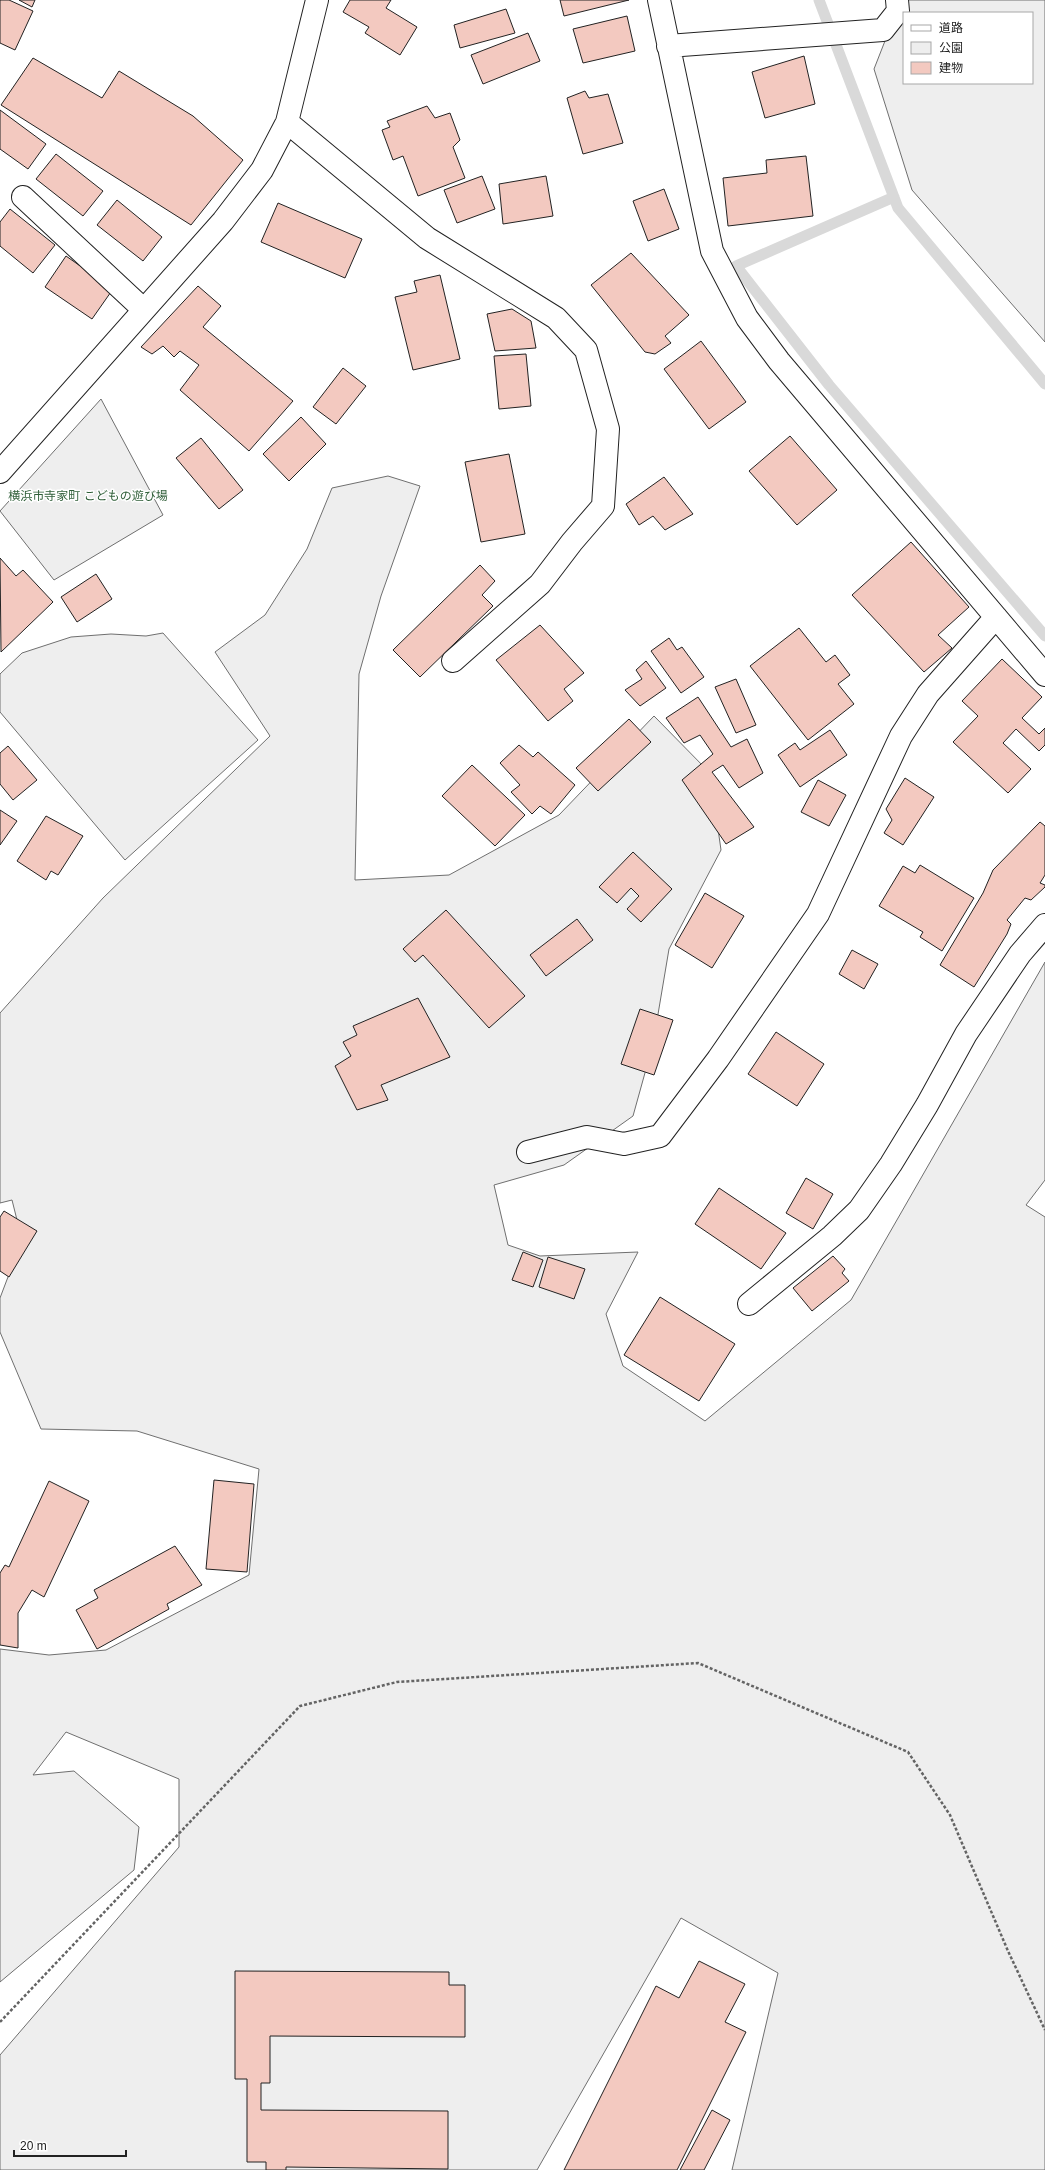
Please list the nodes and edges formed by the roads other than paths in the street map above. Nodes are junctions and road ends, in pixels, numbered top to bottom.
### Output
1 (317, 0) edge
2 (659, 0) edge
3 (897, 0) edge
4 (668, 46) junction
5 (287, 122) junction
6 (23, 197) dead end
7 (143, 309) junction
8 (0, 472) edge
9 (996, 617) junction
10 (453, 661) dead end
11 (1045, 675) edge
12 (1045, 925) edge
13 (528, 1152) dead end
14 (750, 1304) dead end

1 - 5 street
2 - 4 street
3 - 4 street
4 - 9 street
5 - 7 street
5 - 10 street
6 - 7 street
7 - 8 street
9 - 11 street
9 - 13 street
12 - 14 street

